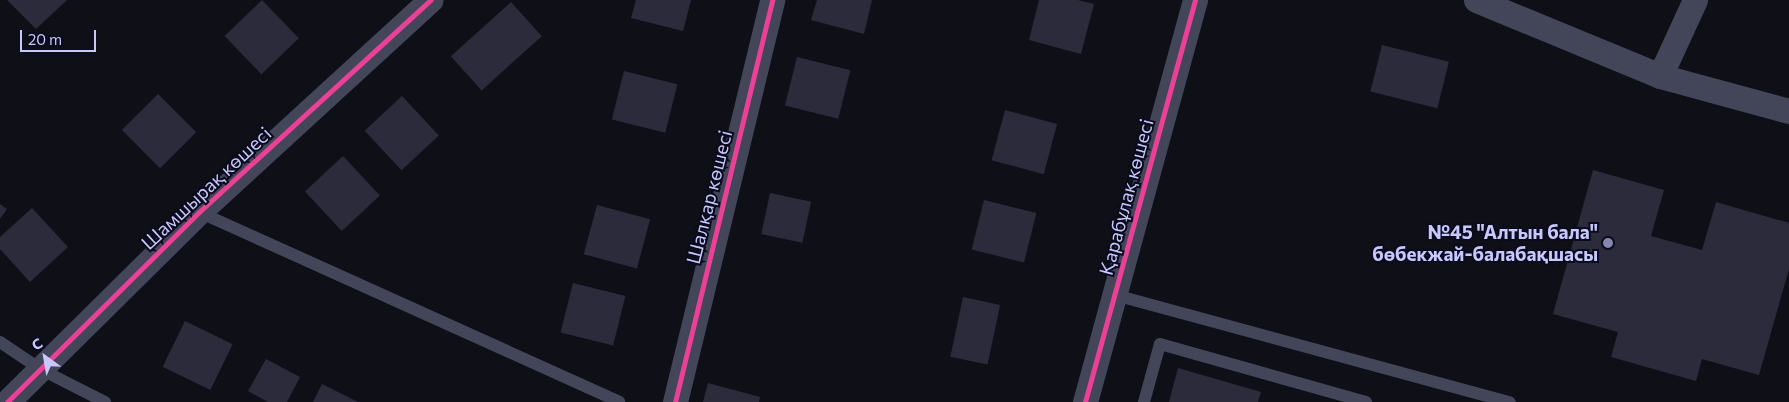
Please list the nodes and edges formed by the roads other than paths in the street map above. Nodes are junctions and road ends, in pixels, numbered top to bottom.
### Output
1 (430, 0) edge
2 (772, 0) edge
3 (1195, 0) edge
4 (1476, 0) edge
5 (1695, 0) edge
6 (1660, 76) junction
7 (1789, 112) edge
8 (200, 212) junction
9 (1115, 295) junction
10 (0, 342) edge
11 (40, 369) junction
12 (7, 402) edge
13 (105, 402) edge
14 (619, 402) edge
15 (675, 402) edge
16 (1084, 402) edge
17 (1144, 402) edge
18 (1366, 402) edge
19 (1510, 402) edge

1 - 8 street, Шамшырақ көшесі
2 - 15 street, Шалқар көшесі
3 - 9 street, Қарабұлақ көшесі
4 - 6 street
5 - 6 street
6 - 7 street
8 - 11 street, Шамшырақ көшесі
8 - 14 lane
9 - 16 street, Қарабұлақ көшесі
9 - 19 lane
10 - 11 lane
11 - 12 street, Шамшырақ көшесі
11 - 13 lane
17 - 18 lane

